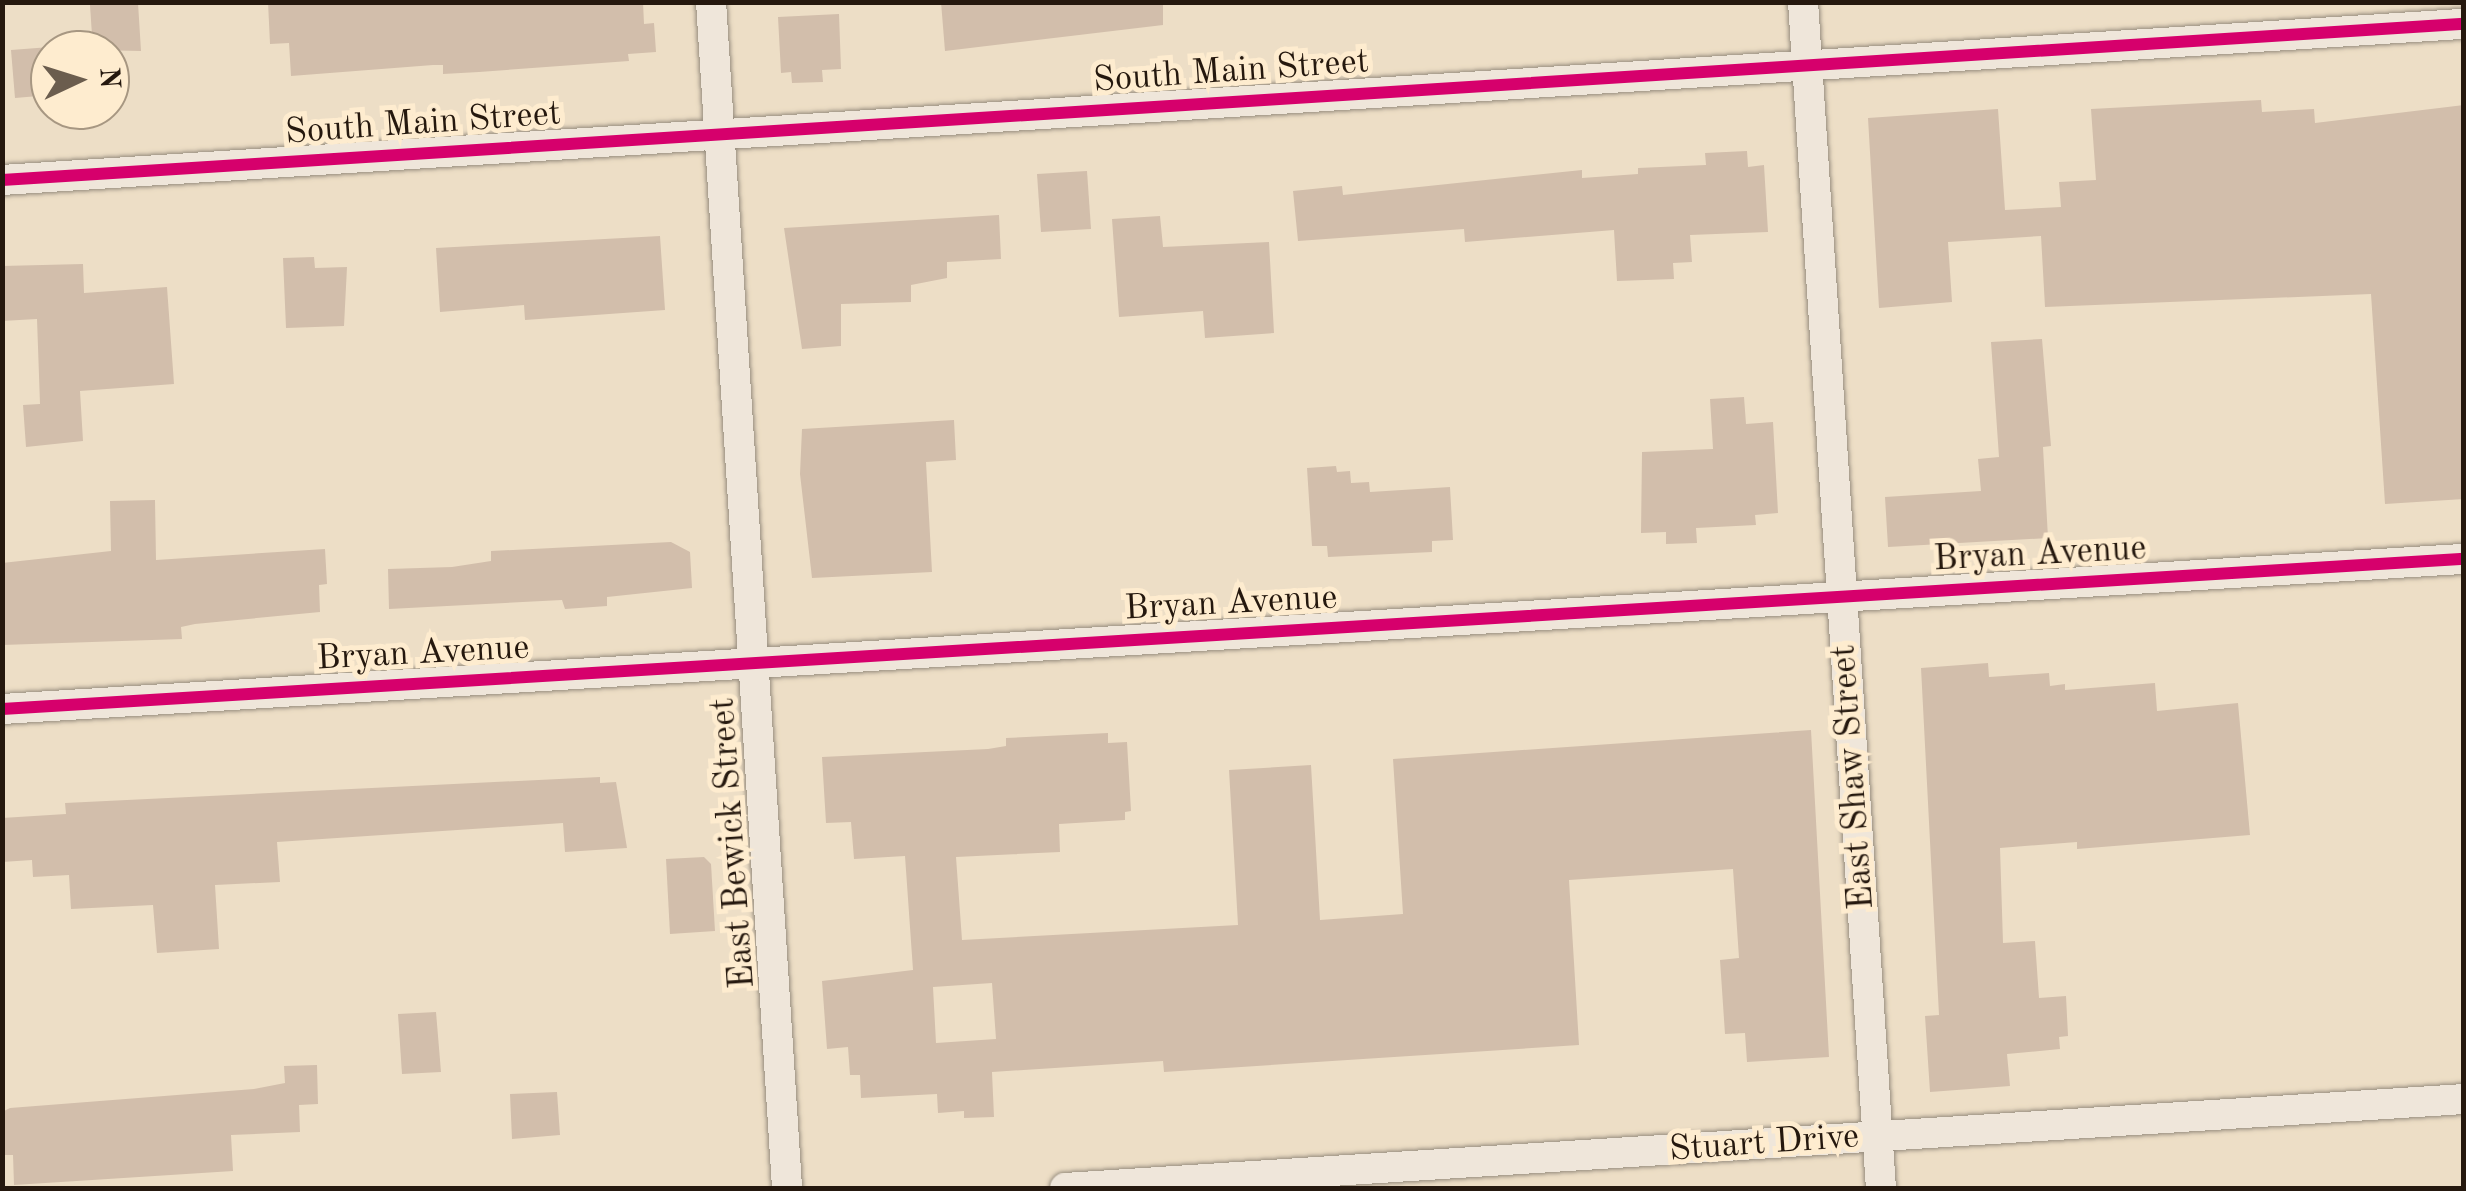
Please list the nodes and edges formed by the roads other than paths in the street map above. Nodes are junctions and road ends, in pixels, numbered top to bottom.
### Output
1 (710, 2) edge
2 (1803, 2) edge
3 (2464, 24) edge
4 (1807, 66) junction
5 (718, 135) junction
6 (2, 180) edge
7 (2464, 559) edge
8 (1842, 597) junction
9 (752, 664) junction
10 (2, 709) edge
11 (2464, 1099) edge
12 (1878, 1136) junction
13 (787, 1188) edge
14 (1065, 1188) edge
15 (1881, 1188) edge

1 - 5 street, East Bewick Street
2 - 4 street, East Shaw Street
3 - 4 street, South Main Street
4 - 5 street, South Main Street
4 - 8 street, East Shaw Street
5 - 6 street, South Main Street
5 - 9 street, East Bewick Street
7 - 8 street, Bryan Avenue
8 - 9 street, Bryan Avenue
8 - 12 street, East Shaw Street
9 - 10 street, Bryan Avenue
9 - 13 street, East Bewick Street
11 - 12 street, Stuart Drive
12 - 14 street, Stuart Drive
12 - 15 street, East Shaw Street

